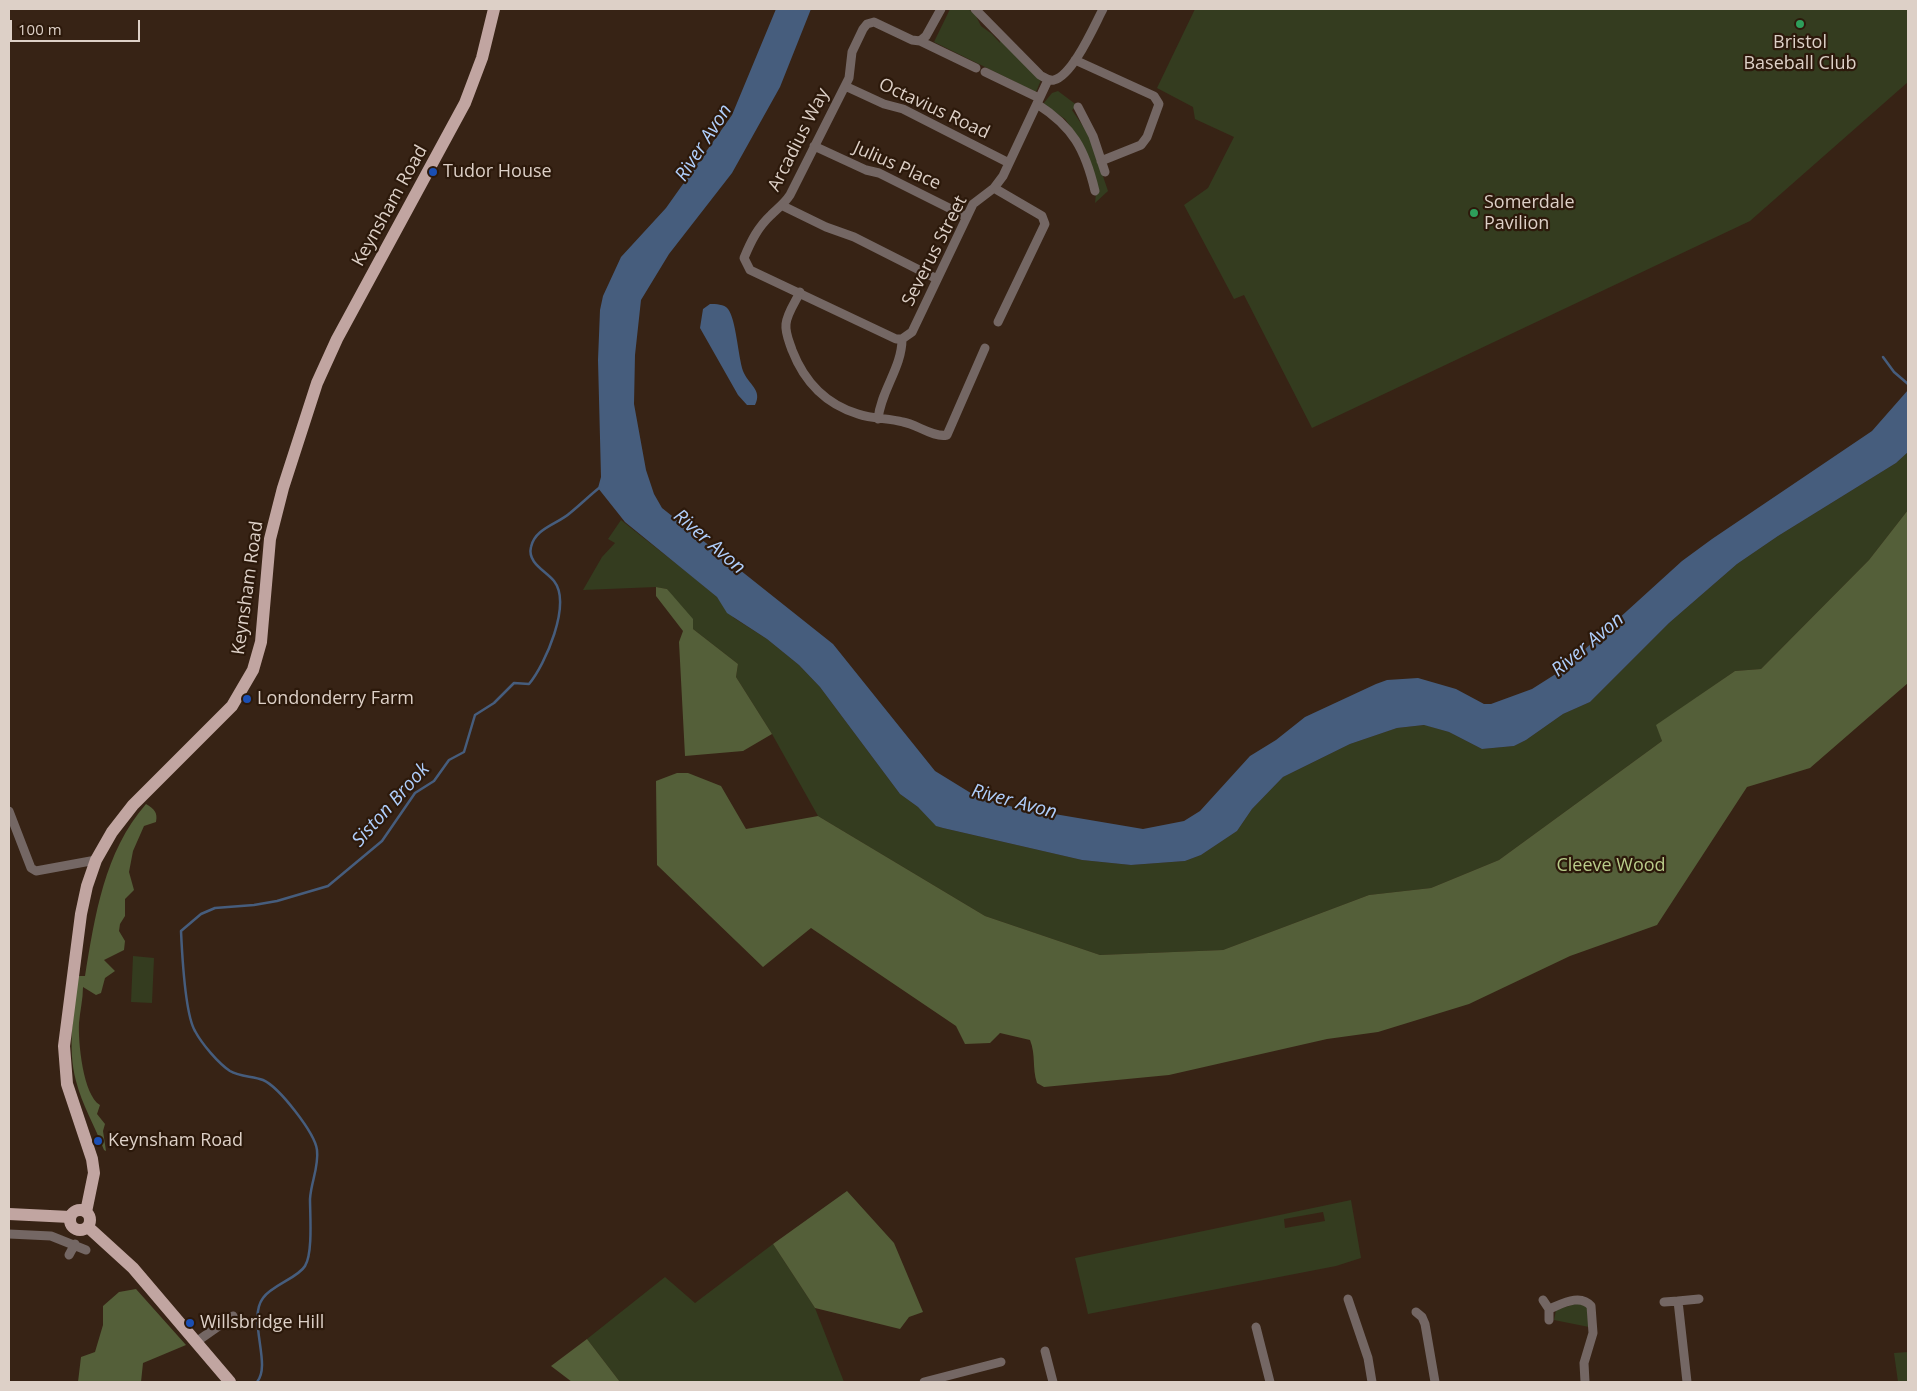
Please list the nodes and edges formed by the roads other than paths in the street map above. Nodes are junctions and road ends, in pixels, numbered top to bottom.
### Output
1 (494, 9) edge
2 (941, 9) edge
3 (975, 9) edge
4 (1103, 9) edge
5 (920, 41) junction
6 (1075, 60) junction
7 (1048, 80) junction
8 (845, 86) junction
9 (1038, 101) junction
10 (1078, 107) dead end
11 (814, 146) junction
12 (1101, 161) junction
13 (1009, 163) junction
14 (1105, 172) dead end
15 (994, 188) junction
16 (1095, 191) dead end
17 (782, 206) junction
18 (967, 217) junction
19 (937, 279) junction
20 (800, 292) junction
21 (998, 322) dead end
22 (902, 339) junction
23 (985, 348) dead end
24 (878, 419) junction
25 (9, 811) edge
26 (96, 860) junction
27 (86, 1212) junction
28 (9, 1214) edge
29 (70, 1217) junction
30 (88, 1227) junction
31 (9, 1234) edge
32 (75, 1244) junction
33 (86, 1250) dead end
34 (69, 1255) dead end
35 (1348, 1299) dead end
36 (1699, 1299) dead end
37 (1543, 1300) dead end
38 (1678, 1301) junction
39 (1664, 1302) dead end
40 (1549, 1309) junction
41 (1416, 1312) dead end
42 (232, 1316) dead end
43 (1550, 1320) dead end
44 (1256, 1327) dead end
45 (196, 1342) junction
46 (1044, 1351) dead end
47 (1001, 1362) dead end
48 (230, 1382) edge
49 (924, 1382) edge
50 (1053, 1382) edge
51 (1270, 1382) edge
52 (1372, 1382) edge
53 (1435, 1382) edge
54 (1586, 1382) edge
55 (1687, 1382) edge

1 - 26 main road, Keynsham Road
2 - 5 street
3 - 7 street
4 - 6 street
5 - 8 street, Arcadius Way
5 - 9 street, Arcadius Way
6 - 7 street
6 - 12 street
7 - 9 street, Severus Street
8 - 11 street, Arcadius Way
8 - 13 street, Octavius Road
9 - 13 street, Severus Street
9 - 16 street
10 - 12 street
11 - 17 street, Arcadius Way
11 - 18 street, Julius Place
12 - 14 street
13 - 15 street, Severus Street
15 - 18 street, Severus Street
15 - 21 street
17 - 19 street
17 - 20 street, Arcadius Way
18 - 19 street, Severus Street
19 - 22 street, Severus Street
20 - 22 street, Arcadius Way
20 - 24 street
22 - 24 street
23 - 24 street
25 - 26 street
26 - 27 main road, Keynsham Road
27 - 29 main road
27 - 30 main road
28 - 29 main road
29 - 30 main road
30 - 45 main road
31 - 32 street
32 - 33 street
32 - 34 street
35 - 52 street
36 - 38 street
37 - 40 street
38 - 39 street
38 - 55 street
40 - 43 street
40 - 54 street
41 - 53 street
42 - 45 street
44 - 51 street
45 - 48 main road
46 - 50 street
47 - 49 street

